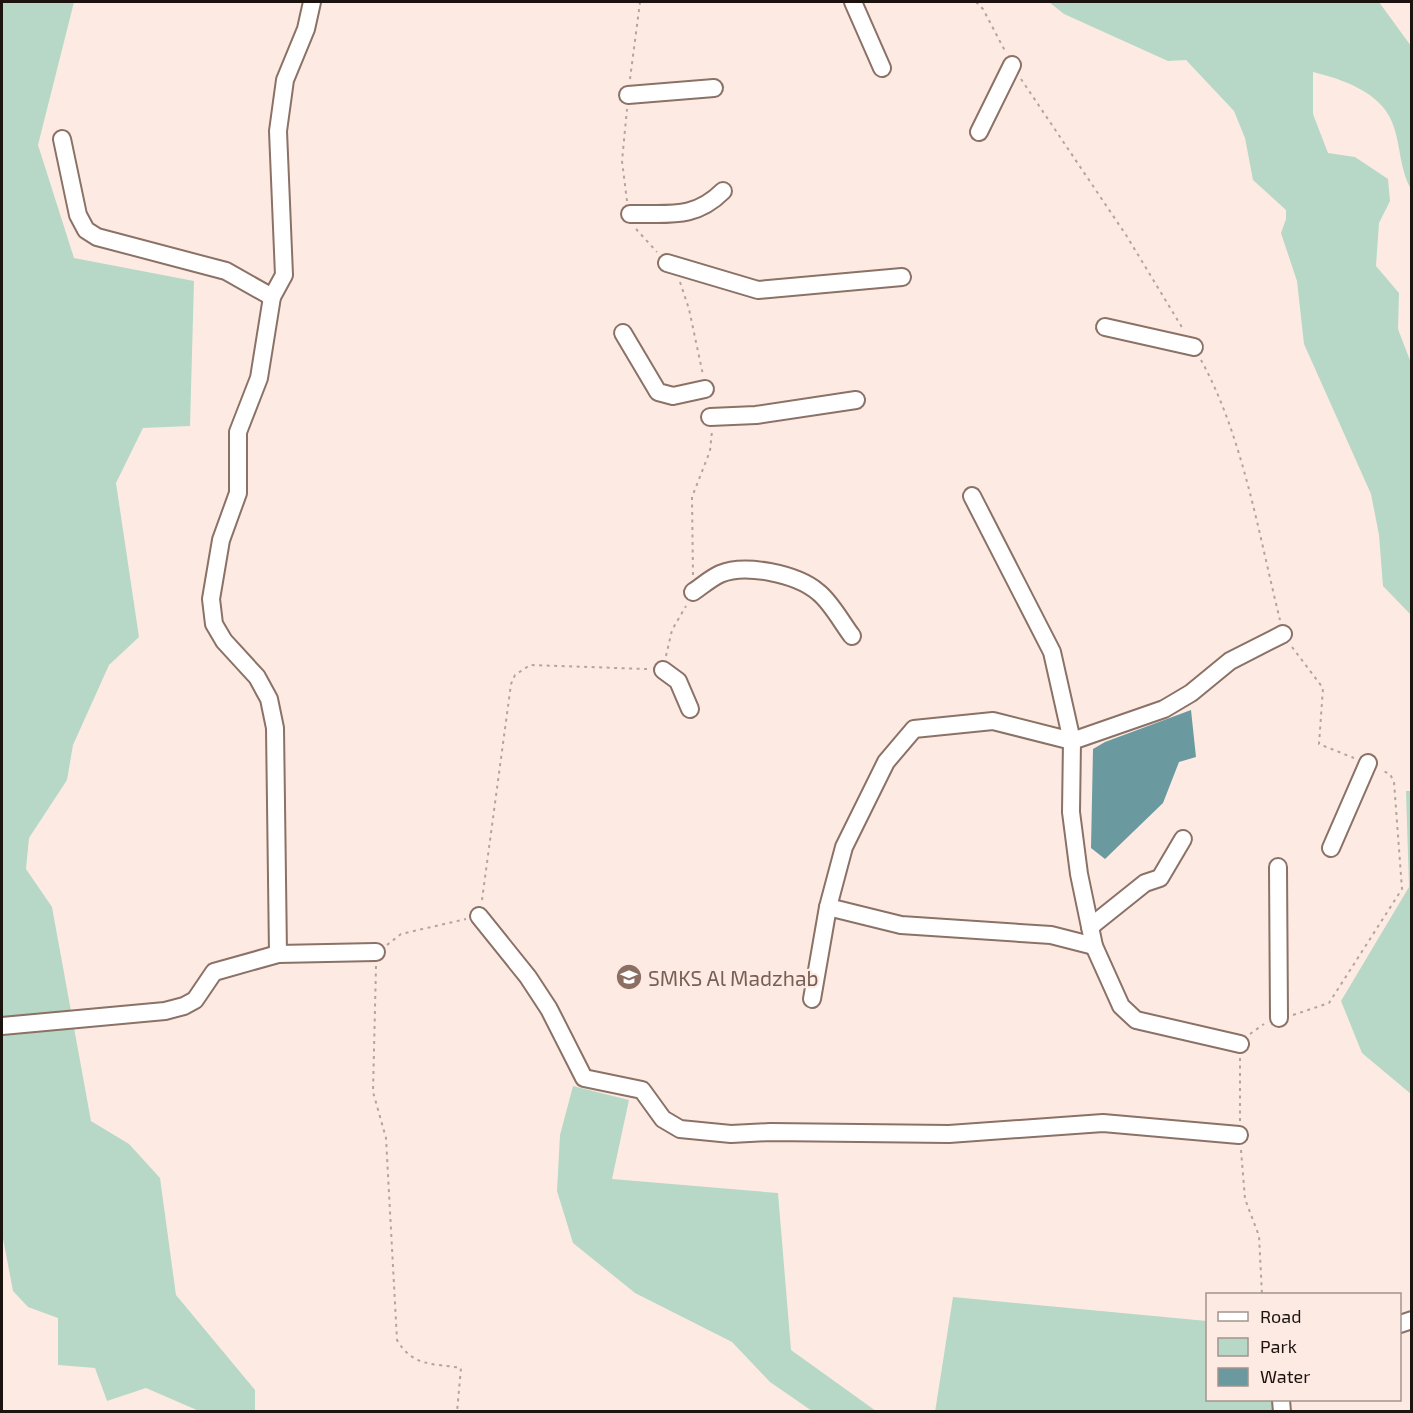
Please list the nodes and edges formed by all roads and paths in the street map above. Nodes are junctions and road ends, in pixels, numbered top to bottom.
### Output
1 (312, 2) edge
2 (640, 2) edge
3 (853, 2) edge
4 (1012, 65) dead end
5 (882, 68) dead end
6 (714, 88) dead end
7 (628, 95) junction
8 (979, 132) dead end
9 (62, 139) dead end
10 (723, 192) dead end
11 (630, 214) junction
12 (667, 262) junction
13 (902, 276) dead end
14 (272, 297) junction
15 (1105, 327) dead end
16 (623, 333) dead end
17 (1194, 347) dead end
18 (705, 388) joint
19 (856, 400) dead end
20 (710, 417) joint
21 (972, 496) dead end
22 (693, 592) junction
23 (1283, 634) dead end
24 (852, 636) dead end
25 (663, 670) junction
26 (690, 709) dead end
27 (1072, 741) junction
28 (1368, 763) dead end
29 (1183, 839) dead end
30 (1331, 848) dead end
31 (1278, 867) dead end
32 (828, 907) junction
33 (479, 916) junction
34 (1090, 927) junction
35 (1094, 946) junction
36 (376, 952) junction
37 (278, 954) junction
38 (812, 999) dead end
39 (1279, 1018) dead end
40 (2, 1026) edge
41 (1240, 1044) dead end
42 (1239, 1135) dead end
43 (457, 1412) edge

1 - 14 street
2 - 7 path
3 - 5 street
4 - 8 street
6 - 7 street
7 - 11 path
9 - 14 street
10 - 11 street
11 - 12 path
12 - 13 street
12 - 18 path
14 - 37 street
15 - 17 street
16 - 18 street
19 - 20 street
20 - 22 path
21 - 27 street
22 - 24 street
22 - 25 path
23 - 27 street
25 - 26 street
25 - 33 path
27 - 32 street
27 - 34 street
28 - 30 street
29 - 34 street
31 - 39 street
32 - 35 street
32 - 38 street
33 - 36 path
33 - 42 street
34 - 35 street
35 - 41 street
36 - 37 street
36 - 43 path
37 - 40 street

